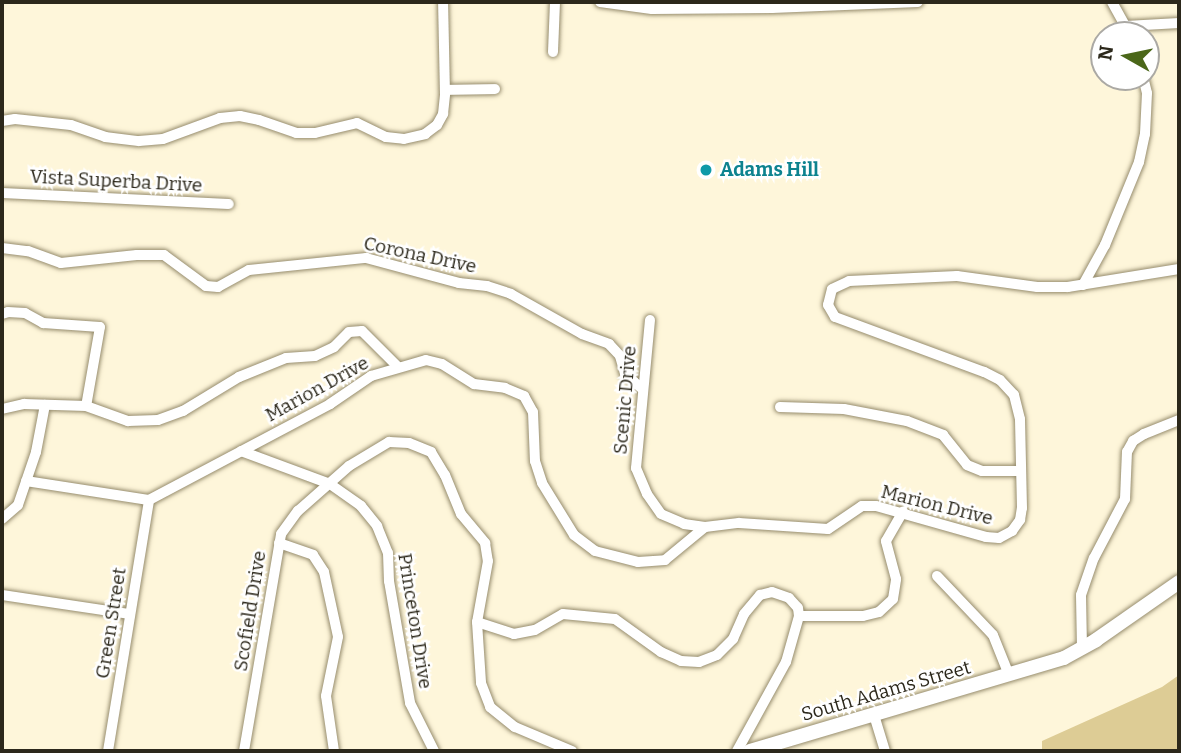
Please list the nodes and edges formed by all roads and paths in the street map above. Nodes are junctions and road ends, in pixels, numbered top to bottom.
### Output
1 (443, 2) edge
2 (555, 2) edge
3 (600, 2) edge
4 (918, 2) edge
5 (1112, 2) edge
6 (1123, 21) edge
7 (1179, 23) edge
8 (1160, 26) edge
9 (553, 52) dead end
10 (495, 89) dead end
11 (445, 90) junction
12 (1146, 91) edge
13 (2, 121) edge
14 (2, 192) edge
15 (229, 204) dead end
16 (2, 248) edge
17 (1179, 269) edge
18 (1083, 285) junction
19 (2, 314) edge
20 (650, 320) dead end
21 (398, 367) junction
22 (642, 389) junction
23 (45, 405) junction
24 (86, 406) junction
25 (780, 407) dead end
26 (2, 409) edge
27 (1179, 420) edge
28 (241, 451) junction
29 (1021, 471) junction
30 (26, 481) junction
31 (331, 484) junction
32 (149, 500) junction
33 (902, 512) junction
34 (2, 519) edge
35 (705, 527) junction
36 (279, 543) junction
37 (937, 576) dead end
38 (1179, 582) edge
39 (2, 595) edge
40 (130, 614) junction
41 (799, 616) junction
42 (477, 622) junction
43 (1082, 648) junction
44 (1009, 675) junction
45 (874, 715) junction
46 (108, 751) edge
47 (244, 751) edge
48 (334, 751) edge
49 (434, 751) edge
50 (572, 751) edge
51 (737, 751) edge
52 (750, 751) edge
53 (885, 751) edge

1 - 11 street
2 - 9 street
3 - 4 street
5 - 6 street
7 - 8 street
10 - 11 street
11 - 13 street
12 - 18 street
14 - 15 street, Vista Superba Drive
16 - 22 street, Corona Drive
17 - 18 street
18 - 29 street, Marion Drive
19 - 24 street
20 - 22 street, Scenic Drive
21 - 24 street
21 - 28 street, Marion Drive
21 - 35 street, Marion Drive
22 - 35 street, Scenic Drive
23 - 24 street
23 - 26 street
23 - 30 street
25 - 29 street
27 - 43 street
28 - 31 street, Princeton Drive
28 - 32 street, Marion Drive
29 - 33 street, Marion Drive
30 - 32 street
30 - 34 street
31 - 36 street, Scofield Drive
31 - 42 street, Scofield Drive
31 - 49 street, Princeton Drive
32 - 40 street, Green Street
33 - 35 street, Marion Drive
33 - 41 street
36 - 47 street, Scofield Drive
36 - 48 street
37 - 44 street
38 - 43 street, South Adams Street
39 - 40 street
40 - 46 street, Green Street
41 - 42 street
41 - 51 street
42 - 50 street
43 - 44 street, South Adams Street
44 - 45 street, South Adams Street
45 - 52 street, South Adams Street
45 - 53 street

